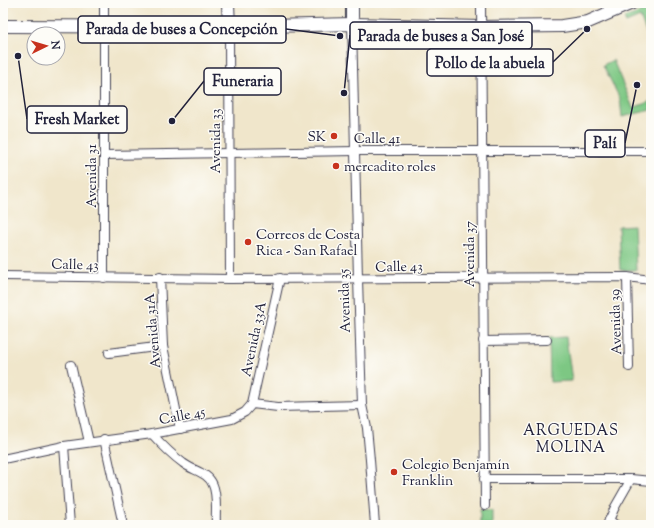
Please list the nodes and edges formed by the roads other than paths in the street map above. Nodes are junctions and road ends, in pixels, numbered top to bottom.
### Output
1 (104, 3) edge
2 (228, 3) edge
3 (352, 3) edge
4 (481, 3) edge
5 (632, 3) edge
6 (608, 9) edge
7 (352, 24) junction
8 (3, 26) edge
9 (229, 26) junction
10 (481, 26) junction
11 (104, 27) junction
12 (356, 151) junction
13 (482, 151) junction
14 (651, 151) edge
15 (230, 153) junction
16 (104, 155) junction
17 (3, 276) edge
18 (160, 277) junction
19 (627, 277) junction
20 (104, 278) junction
21 (280, 278) junction
22 (482, 278) junction
23 (230, 279) junction
24 (358, 279) junction
25 (651, 280) edge
26 (483, 340) junction
27 (547, 340) dead end
28 (163, 346) junction
29 (108, 354) dead end
30 (71, 365) dead end
31 (630, 366) dead end
32 (252, 404) junction
33 (362, 405) junction
34 (180, 429) junction
35 (152, 434) junction
36 (104, 439) junction
37 (89, 442) junction
38 (64, 446) junction
39 (3, 459) edge
40 (484, 479) junction
41 (631, 479) junction
42 (651, 481) edge
43 (484, 506) dead end
44 (608, 523) edge
45 (70, 525) edge
46 (123, 525) edge
47 (216, 525) edge
48 (375, 525) edge
49 (616, 525) edge

1 - 11 street, Avenida 31
2 - 9 main road, Avenida 33
3 - 7 main road, Avenida 35
4 - 10 street, Avenida 37
5 - 6 main road
6 - 10 main road
7 - 9 main road
7 - 10 main road
7 - 12 street, Avenida 35
8 - 11 main road
9 - 11 main road
9 - 15 street, Avenida 33
10 - 13 street, Avenida 37
11 - 16 street, Avenida 31
12 - 13 street, Calle 41
12 - 15 street, Calle 41
12 - 24 street, Avenida 35
13 - 14 street, Calle 41
13 - 22 street, Avenida 37
15 - 16 street, Calle 41
15 - 23 street, Avenida 33
16 - 20 street, Avenida 31
17 - 20 street, Calle 43
18 - 20 street, Calle 43
18 - 23 street, Calle 43
18 - 28 street, Avenida 31A
19 - 22 street, Calle 43
19 - 25 street, Calle 43
19 - 31 street, Avenida 39
21 - 23 street, Calle 43
21 - 24 street, Calle 43
21 - 32 street, Avenida 33A
22 - 24 street, Calle 43
22 - 26 street, Avenida 37
24 - 33 street, Avenida 35
26 - 27 street
26 - 40 street, Avenida 37
28 - 29 street
28 - 34 street, Avenida 31A
30 - 37 street
32 - 33 street
32 - 34 street, Calle 45
33 - 48 street, Avenida 35
34 - 35 street, Calle 45
35 - 36 street, Calle 45
35 - 47 street
36 - 37 street, Calle 45
36 - 46 street
37 - 38 street, Calle 45
38 - 39 street, Calle 45
38 - 45 street
40 - 41 street
40 - 43 street, Avenida 37
41 - 42 street
41 - 44 street
44 - 49 street

